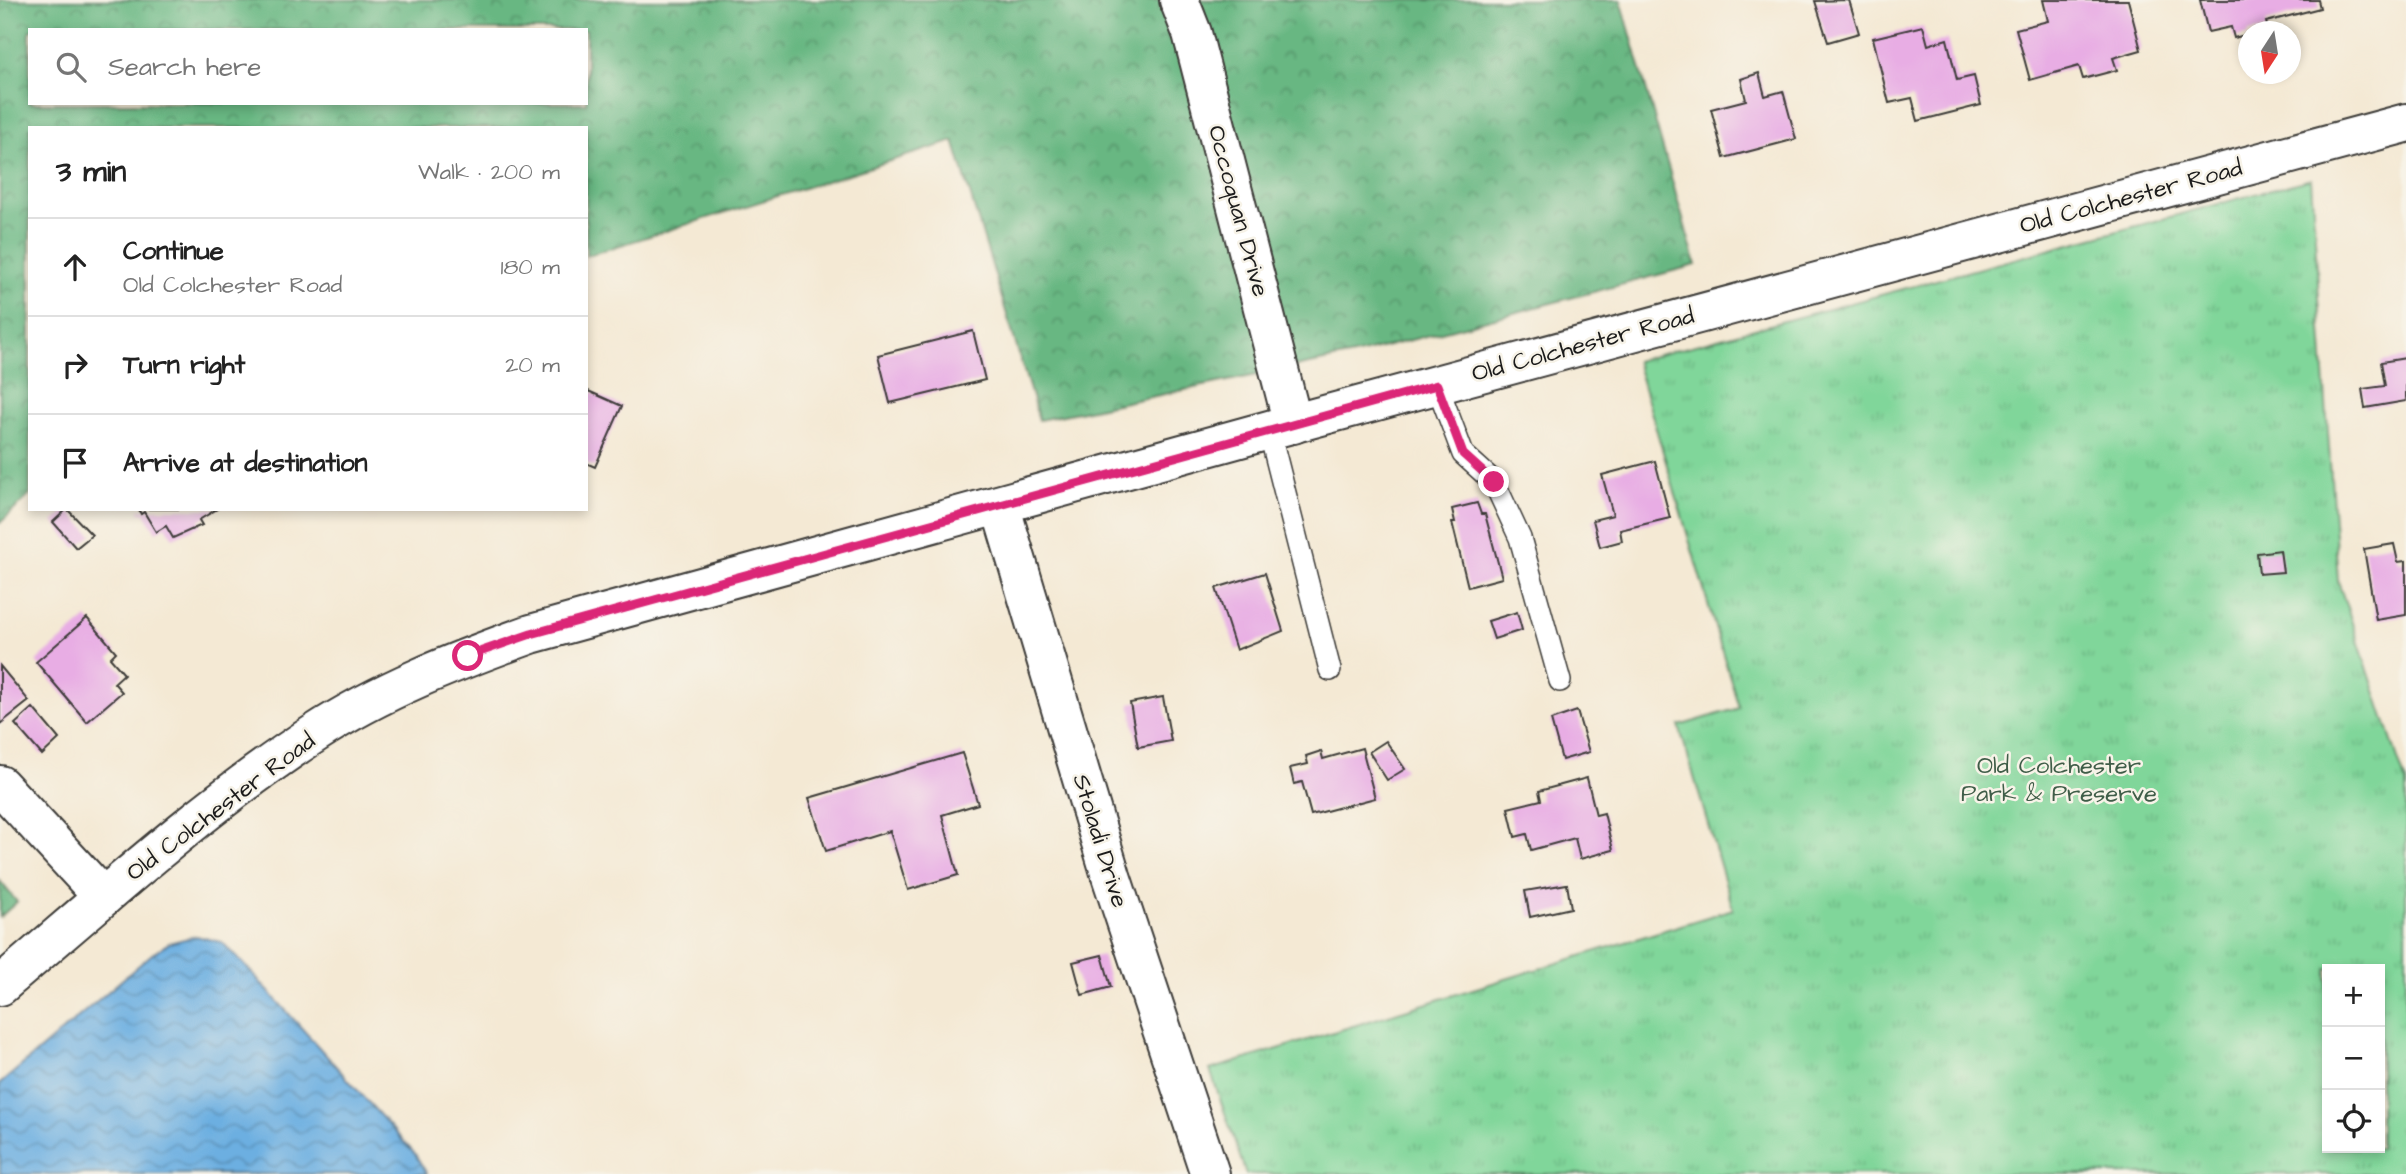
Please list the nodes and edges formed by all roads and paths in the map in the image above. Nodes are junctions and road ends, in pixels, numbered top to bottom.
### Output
1 (1180, 0) edge
2 (2406, 123) edge
3 (1437, 385) junction
4 (1281, 427) junction
5 (1000, 505) junction
6 (1330, 670) dead end
7 (1560, 681) dead end
8 (0, 785) edge
9 (103, 897) junction
10 (0, 986) edge
11 (1210, 1174) edge

1 - 4 street, Occoquan Drive
2 - 3 street, Old Colchester Road
3 - 4 street, Old Colchester Road
3 - 7 lane
4 - 5 street, Old Colchester Road
4 - 6 lane
5 - 9 street, Old Colchester Road
5 - 11 street, Stoladi Drive
8 - 9 street
9 - 10 street, Old Colchester Road

